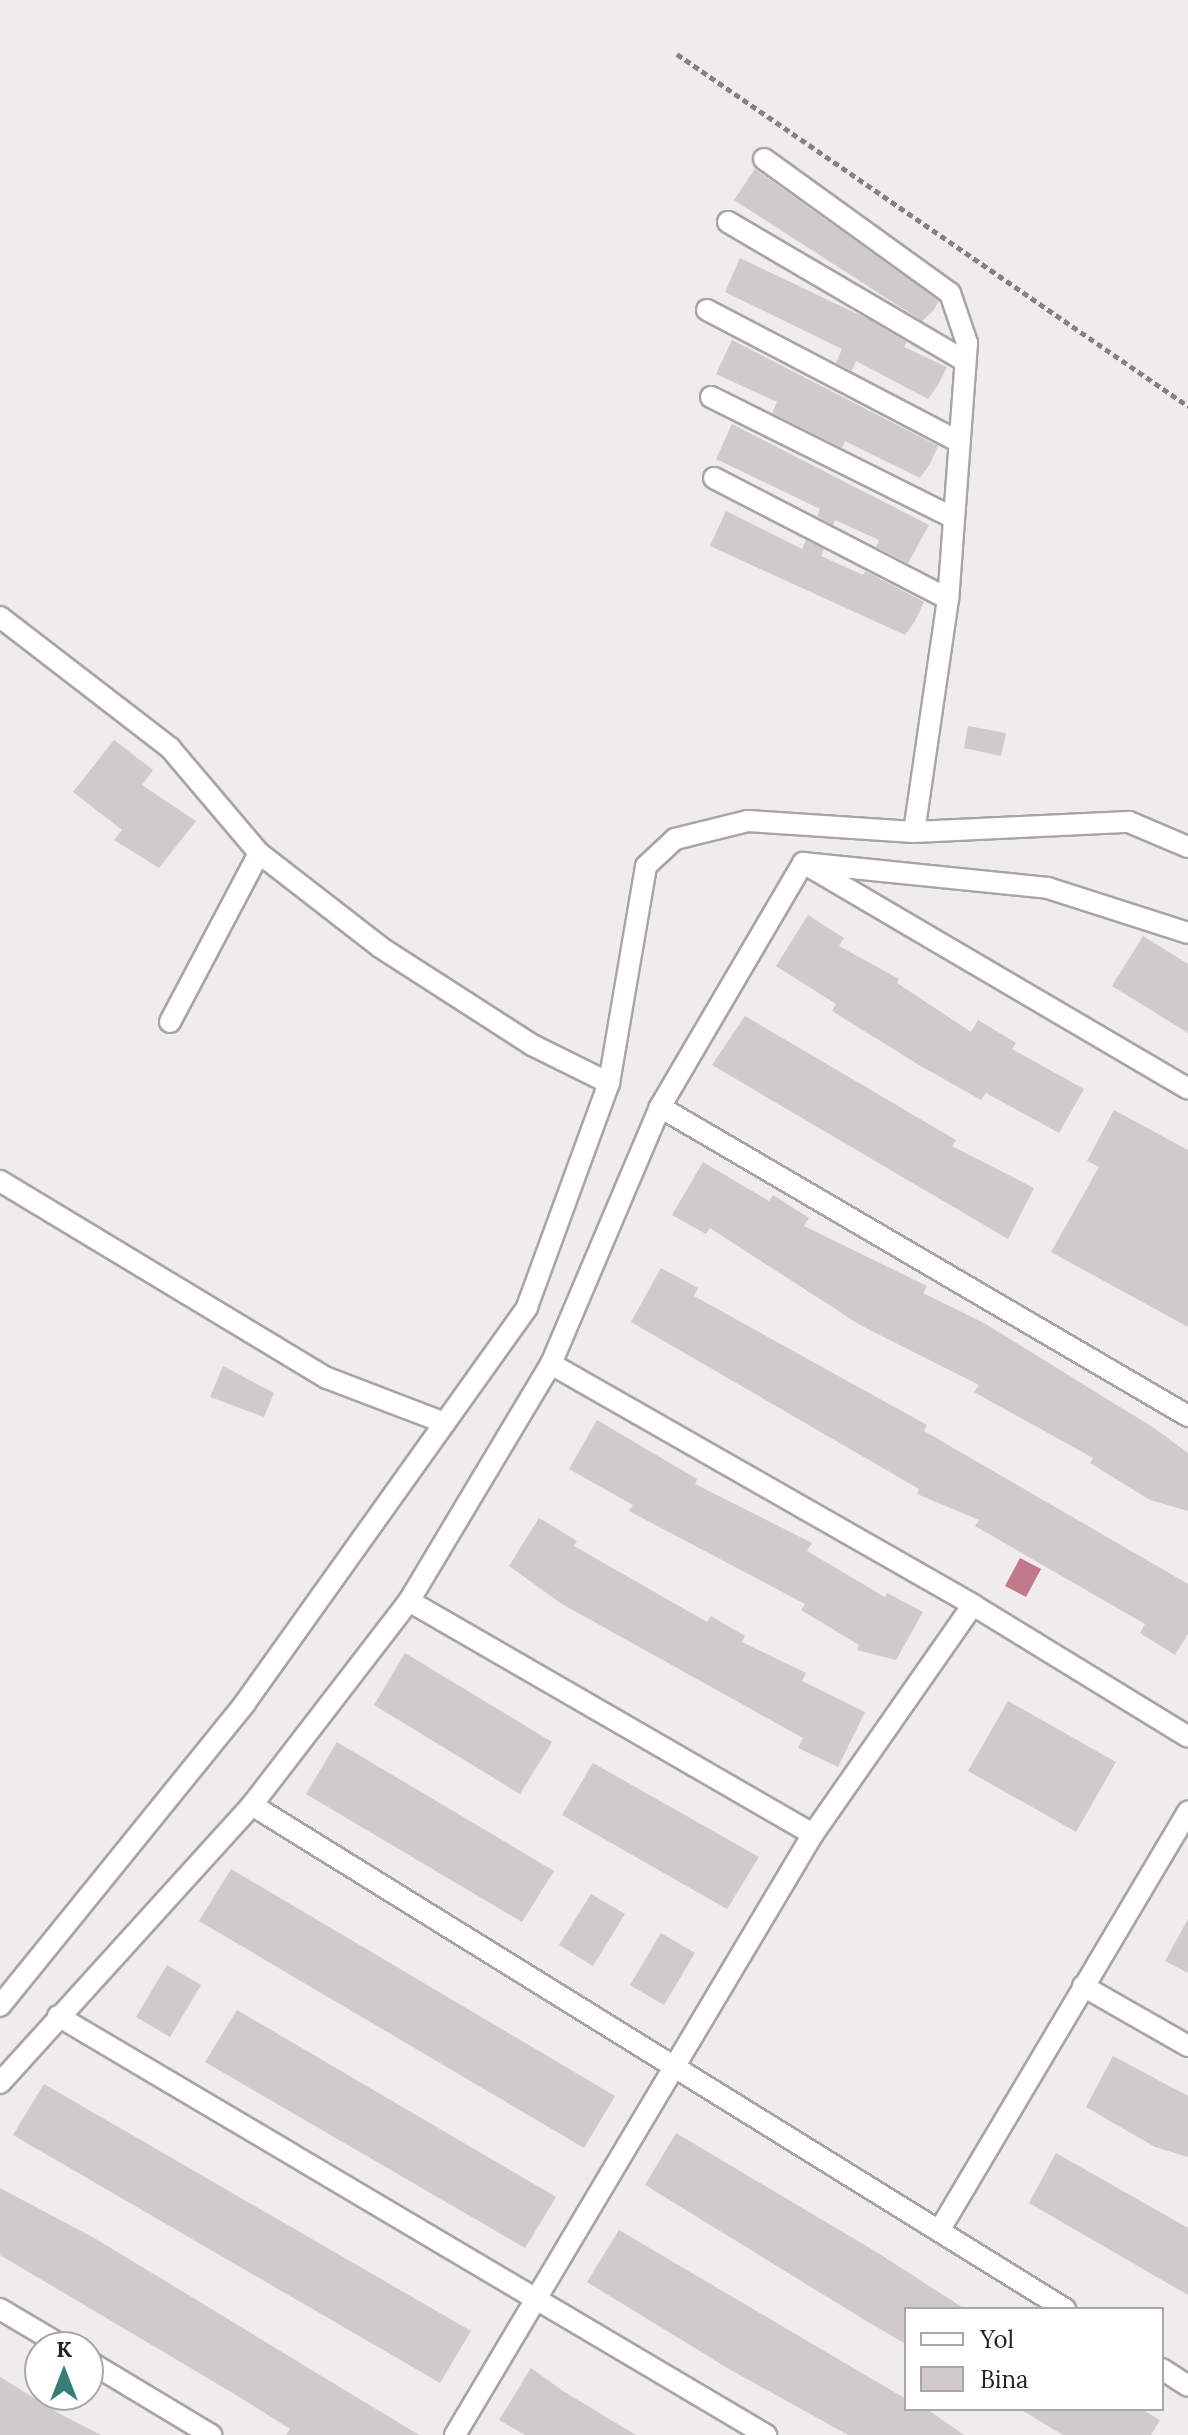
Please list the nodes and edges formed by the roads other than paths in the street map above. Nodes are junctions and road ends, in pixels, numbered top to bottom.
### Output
1 (764, 159) dead end
2 (728, 222) dead end
3 (707, 310) dead end
4 (965, 361) junction
5 (711, 397) dead end
6 (959, 442) junction
7 (714, 478) dead end
8 (954, 518) junction
9 (948, 599) junction
10 (0, 617) edge
11 (914, 832) junction
12 (1188, 847) edge
13 (259, 853) junction
14 (803, 863) junction
15 (1188, 933) edge
16 (170, 1022) dead end
17 (609, 1083) junction
18 (1188, 1089) edge
19 (660, 1107) junction
20 (0, 1181) edge
21 (551, 1364) junction
22 (1188, 1416) edge
23 (445, 1423) junction
24 (409, 1601) junction
25 (973, 1605) junction
26 (1188, 1737) edge
27 (252, 1805) junction
28 (1188, 1811) edge
29 (813, 1834) junction
30 (1083, 1986) junction
31 (0, 2006) edge
32 (58, 2016) junction
33 (1188, 2046) edge
34 (674, 2066) junction
35 (0, 2083) edge
36 (939, 2231) junction
37 (536, 2299) junction
38 (1062, 2307) edge
39 (0, 2309) edge
40 (37, 2331) edge
41 (1164, 2370) edge
42 (104, 2371) edge
43 (1188, 2386) edge
44 (211, 2435) edge
45 (455, 2435) edge
46 (766, 2435) edge

1 - 4 street
2 - 4 street
3 - 6 street
4 - 6 street
5 - 8 street
6 - 8 street
7 - 9 street
8 - 9 street
9 - 11 street
10 - 13 street
11 - 12 street
11 - 17 street
13 - 16 street
13 - 17 street
14 - 15 street
14 - 18 street
14 - 19 street
17 - 23 street
19 - 21 street
19 - 22 street
20 - 23 street
21 - 24 street
21 - 25 street
23 - 31 street
24 - 27 street
24 - 29 street
25 - 26 street
25 - 29 street
27 - 32 street
27 - 34 street
28 - 30 street
29 - 34 street
30 - 33 street
30 - 36 street
32 - 35 street
32 - 37 street
34 - 36 street
34 - 37 street
36 - 38 street
37 - 45 street
37 - 46 street
39 - 40 street
41 - 43 street
42 - 44 street

